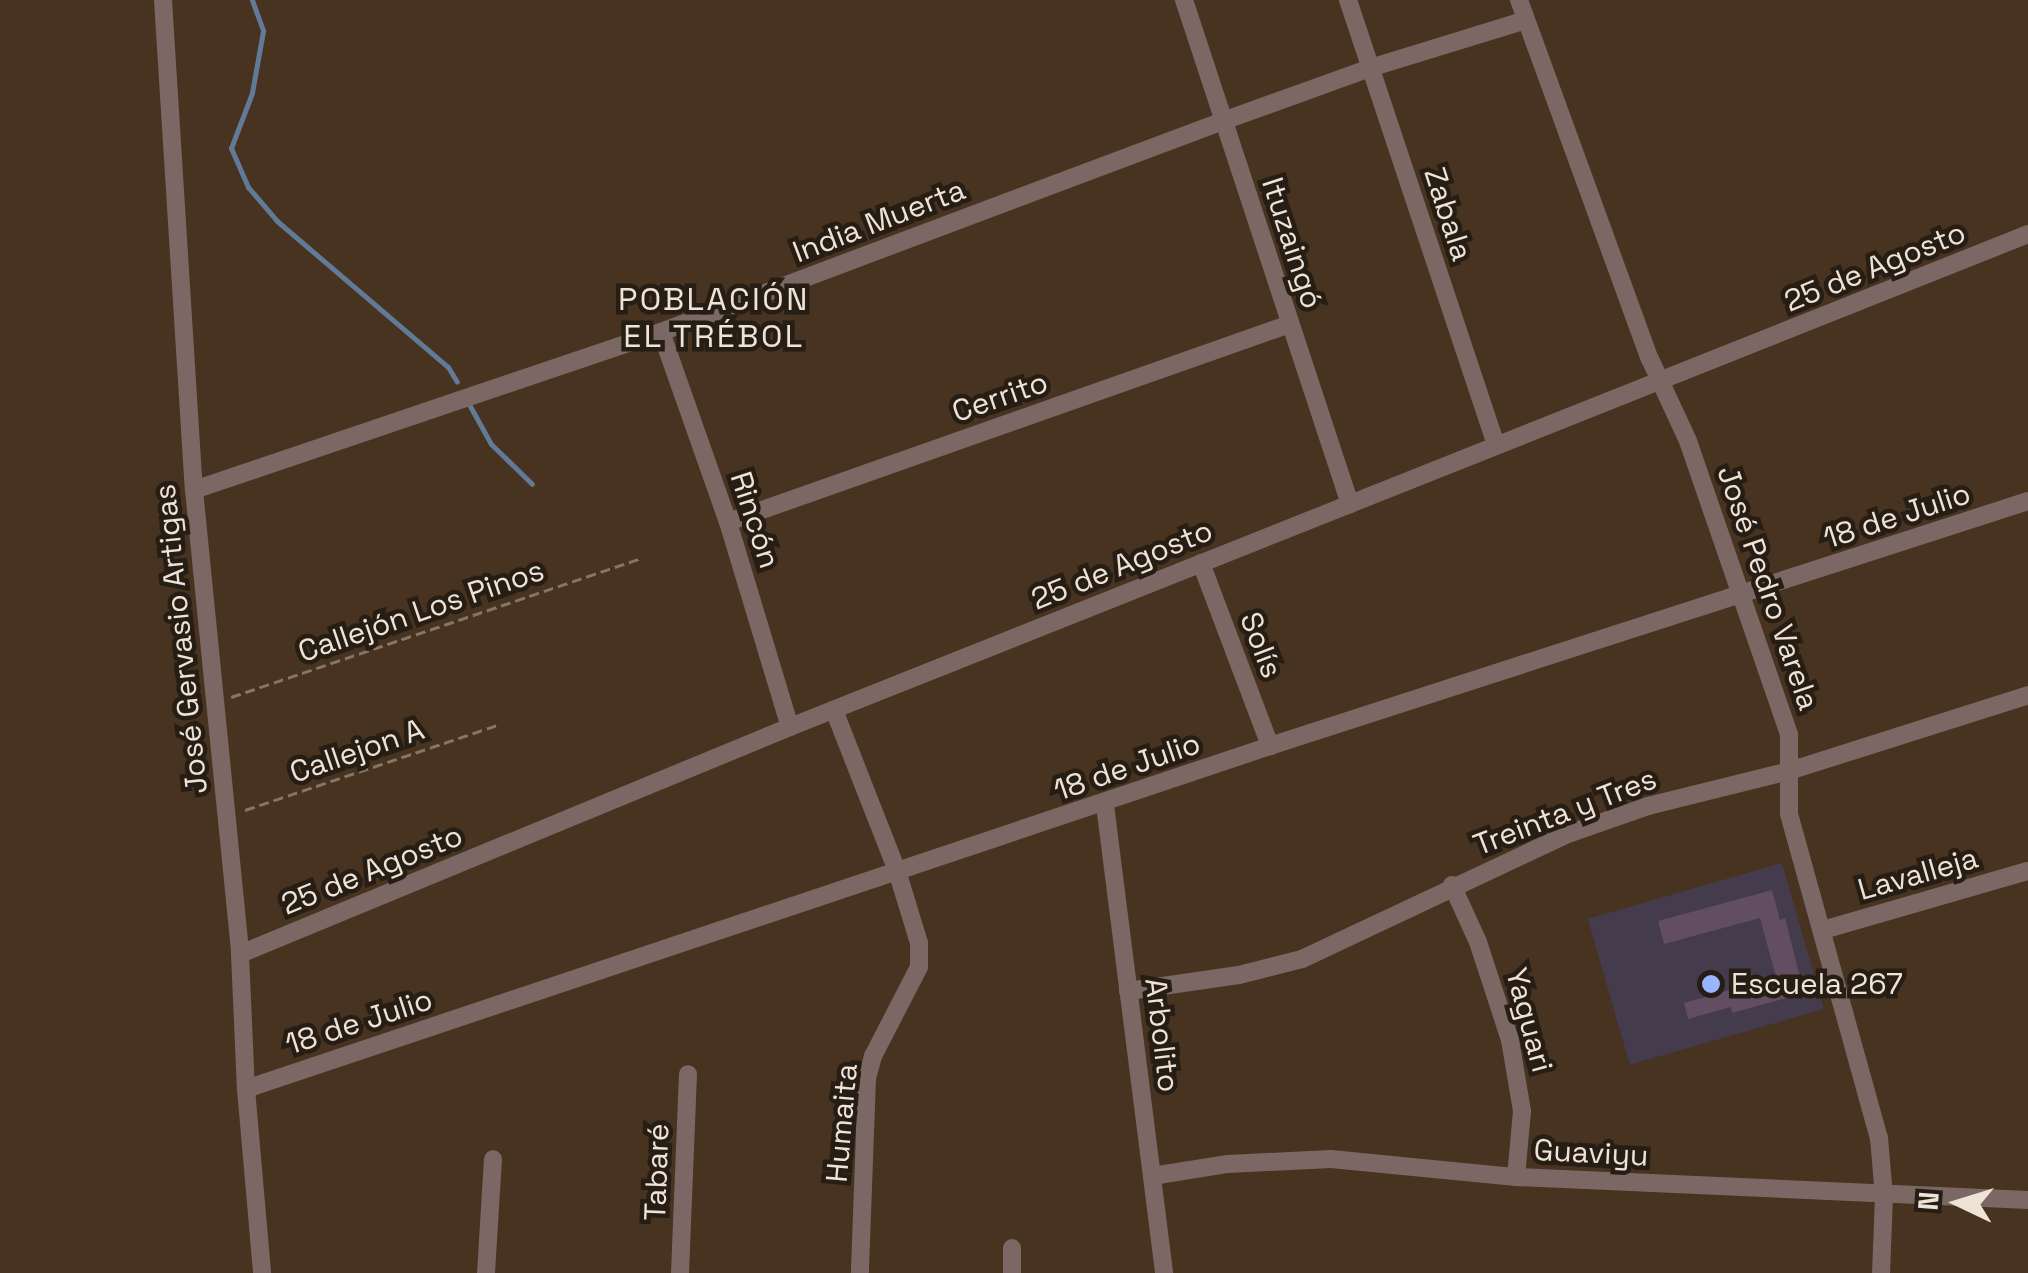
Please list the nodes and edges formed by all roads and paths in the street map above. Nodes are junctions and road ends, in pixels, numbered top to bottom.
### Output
1 (163, 0) edge
2 (1184, 0) edge
3 (1348, 0) edge
4 (1519, 0) edge
5 (1526, 20) junction
6 (1370, 68) junction
7 (1222, 120) junction
8 (2028, 234) edge
9 (1290, 324) junction
10 (661, 332) junction
11 (1662, 383) junction
12 (1496, 446) junction
13 (194, 490) junction
14 (2028, 501) edge
15 (1350, 504) junction
16 (728, 522) junction
17 (641, 558) dead end
18 (1201, 563) junction
19 (1744, 595) junction
20 (2028, 696) edge
21 (214, 702) junction
22 (834, 710) junction
23 (500, 724) dead end
24 (790, 727) junction
25 (1270, 746) junction
26 (1789, 771) junction
27 (1105, 805) junction
28 (226, 816) junction
29 (2028, 870) edge
30 (897, 872) junction
31 (1452, 885) junction
32 (1822, 930) junction
33 (240, 954) junction
34 (1128, 991) junction
35 (688, 1074) dead end
36 (246, 1088) junction
37 (493, 1158) dead end
38 (1152, 1176) junction
39 (1516, 1176) junction
40 (1884, 1196) junction
41 (2028, 1200) edge
42 (1012, 1248) dead end
43 (262, 1273) edge
44 (486, 1273) edge
45 (680, 1273) edge
46 (860, 1273) edge
47 (1012, 1273) edge
48 (1164, 1273) edge
49 (1880, 1273) edge

1 - 13 street, José Gervasio Artigas
2 - 7 street, Ituzaingó
3 - 6 street, Zabala
4 - 5 street, José Pedro Varela
5 - 6 street, India Muerta
5 - 11 street, José Pedro Varela
6 - 7 street, India Muerta
6 - 12 street, Zabala
7 - 9 street, Ituzaingó
7 - 10 street, India Muerta
8 - 11 street, 25 de Agosto
9 - 15 street, Ituzaingó
9 - 16 street, Cerrito
10 - 13 street, India Muerta
10 - 16 street, Rincón
11 - 12 street, 25 de Agosto
11 - 19 street, José Pedro Varela
12 - 15 street, 25 de Agosto
13 - 21 street, José Gervasio Artigas
14 - 19 street, 18 de Julio
15 - 18 street, 25 de Agosto
16 - 24 street, Rincón
17 - 21 path, Callejón Los Pinos
18 - 22 street, 25 de Agosto
18 - 25 street, Solís
19 - 25 street, 18 de Julio
19 - 26 street, José Pedro Varela
20 - 26 street, Treinta y Tres
21 - 28 street, José Gervasio Artigas
22 - 24 street, 25 de Agosto
22 - 30 street
23 - 28 path, Callejon A
24 - 33 street, 25 de Agosto
25 - 27 street, 18 de Julio
26 - 31 street, Treinta y Tres
26 - 32 street, José Pedro Varela
27 - 30 street, 18 de Julio
27 - 34 street, Arbolito
28 - 33 street, José Gervasio Artigas
29 - 32 street, Lavalleja
30 - 36 street, 18 de Julio
30 - 46 street, Humaita
31 - 34 street, Treinta y Tres
31 - 39 street, Yaguari
32 - 40 street, José Pedro Varela
33 - 36 street, José Gervasio Artigas
34 - 38 street, Arbolito
35 - 45 street, Tabaré
36 - 43 street, José Gervasio Artigas
37 - 44 street
38 - 39 street, Guaviyu
38 - 48 street, Arbolito
39 - 40 street, Guaviyu
40 - 41 street, Guaviyu
40 - 49 street, José Pedro Varela
42 - 47 street

